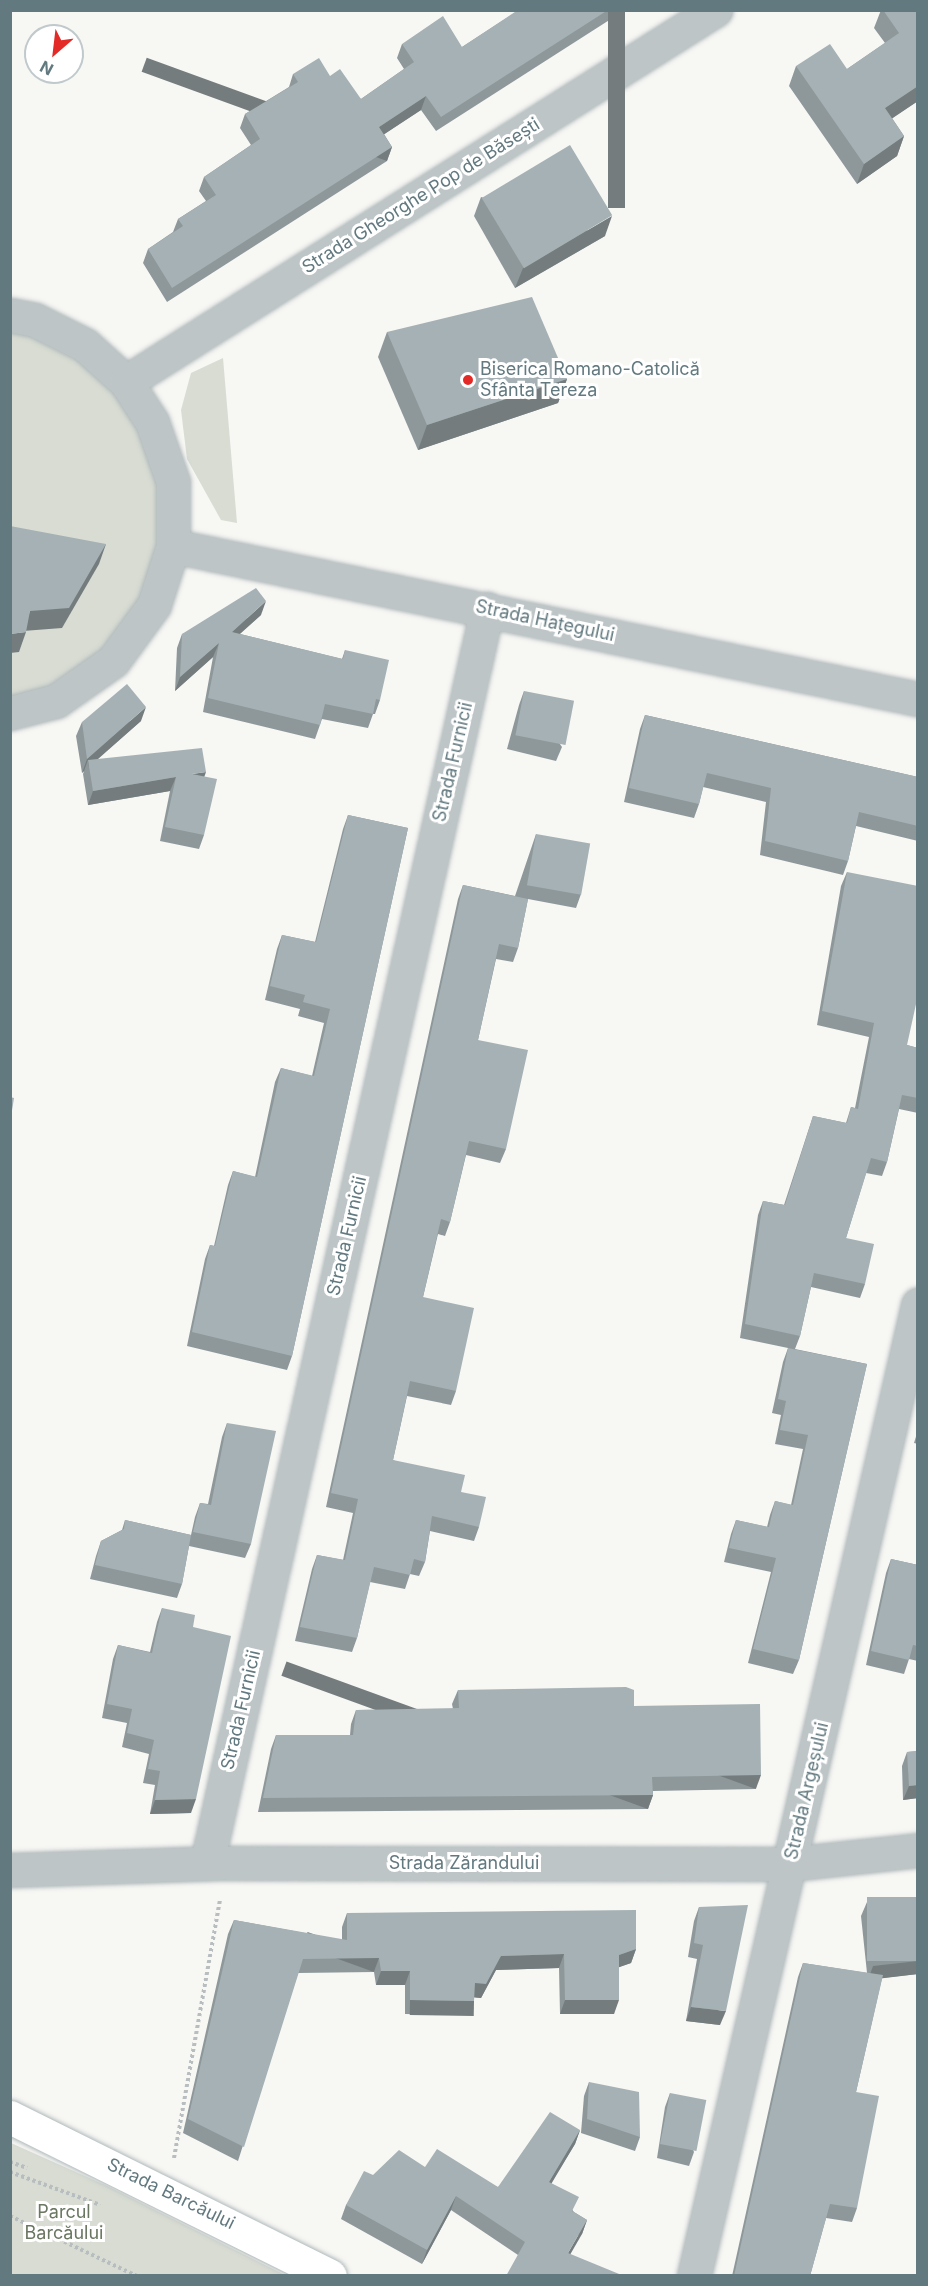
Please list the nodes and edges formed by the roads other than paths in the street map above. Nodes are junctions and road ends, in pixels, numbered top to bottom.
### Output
1 (715, 10) edge
2 (10, 315) edge
3 (126, 382) junction
4 (173, 546) junction
5 (487, 609) junction
6 (918, 699) edge
7 (10, 713) edge
8 (918, 1305) edge
9 (918, 1850) edge
10 (216, 1863) junction
11 (790, 1864) junction
12 (10, 1870) edge
13 (10, 2117) edge
14 (330, 2276) edge
15 (694, 2276) edge

1 - 3 street, Strada Gheorghe Pop de Băsești
2 - 3 street
3 - 4 street
4 - 5 street, Strada Hațegului
4 - 7 street
5 - 6 street, Strada Hațegului
5 - 10 street, Strada Furnicii
8 - 11 street, Strada Argeșului
9 - 11 street, Strada Zărandului
10 - 11 street, Strada Zărandului
10 - 12 street, Strada Zărandului
11 - 15 street, Strada Argeșului
13 - 14 street, Strada Barcăului

